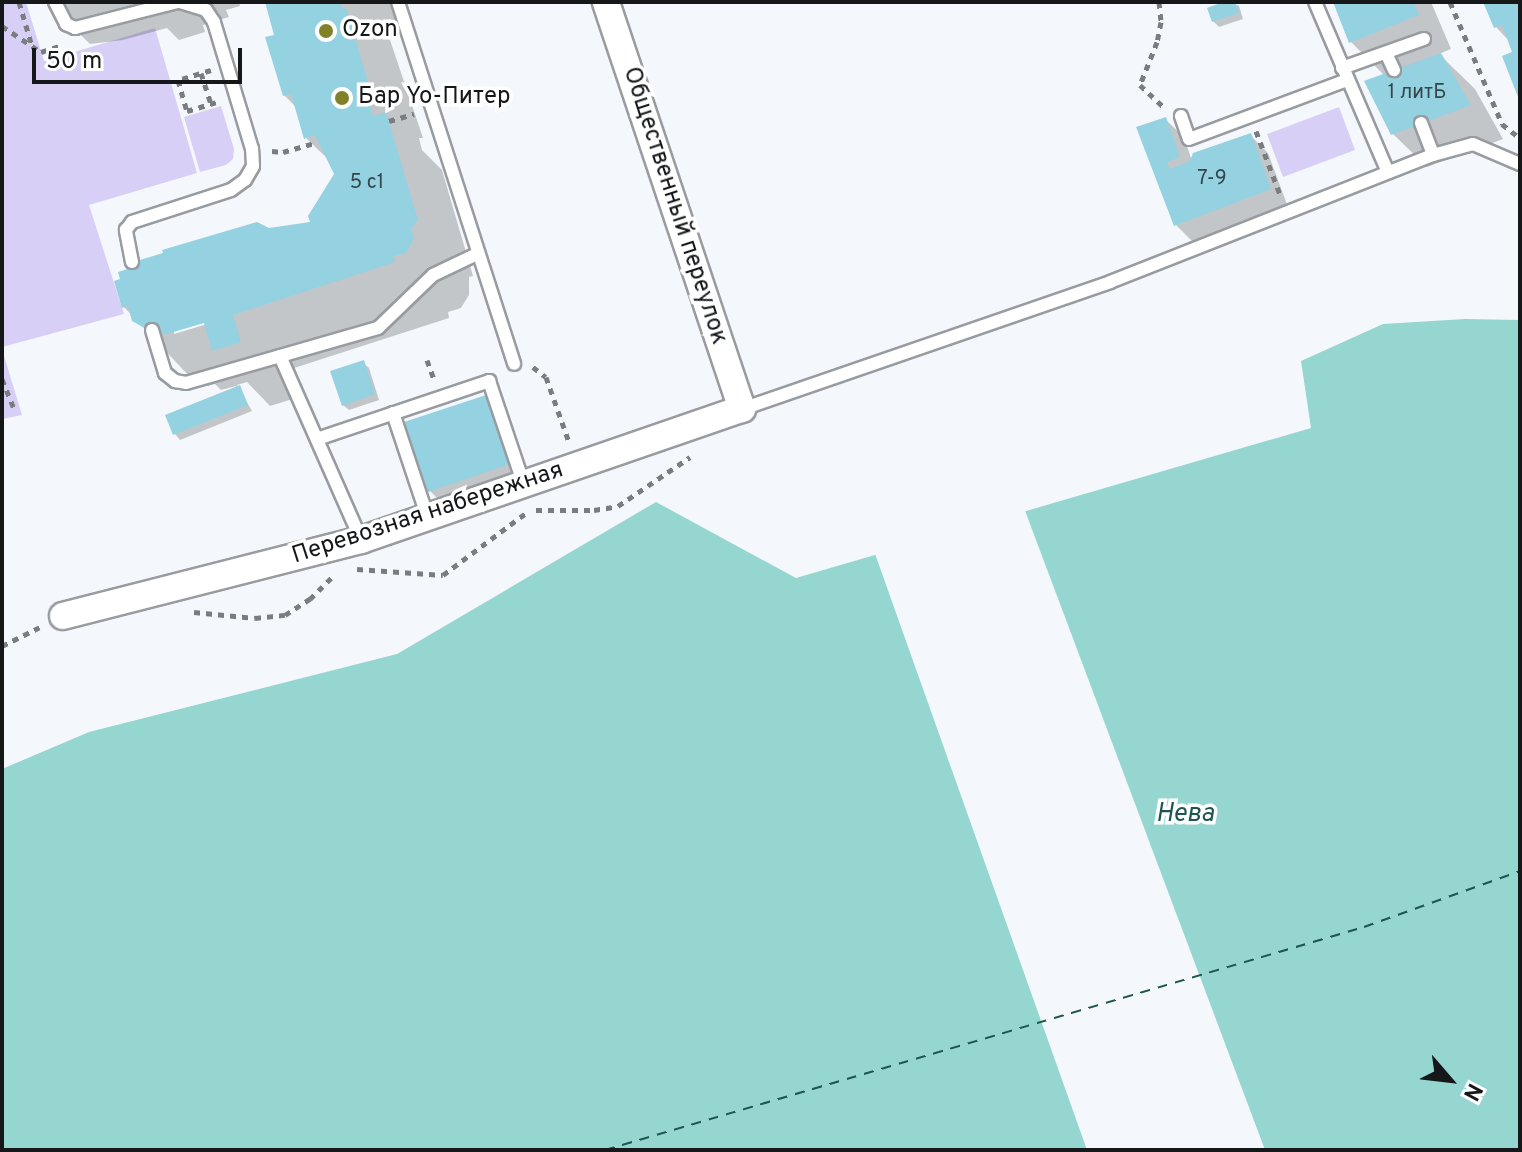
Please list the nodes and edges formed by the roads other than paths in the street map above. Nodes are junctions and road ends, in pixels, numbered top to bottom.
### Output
1 (55, 2) edge
2 (178, 2) edge
3 (398, 2) edge
4 (606, 2) edge
5 (1315, 2) edge
6 (1424, 39) dead end
7 (1386, 53) junction
8 (1394, 70) dead end
9 (1345, 74) junction
10 (1181, 116) road end
11 (1421, 123) dead end
12 (1433, 155) junction
13 (1520, 164) edge
14 (1388, 172) junction
15 (477, 254) junction
16 (132, 262) dead end
17 (152, 330) dead end
18 (280, 356) junction
19 (514, 364) dead end
20 (742, 409) junction
21 (393, 413) junction
22 (317, 439) junction
23 (524, 485) junction
24 (428, 518) junction
25 (361, 540) junction
26 (63, 616) road end

1 - 2 lane
2 - 16 lane
3 - 15 lane
4 - 20 street, Общественный переулок
5 - 9 lane
6 - 7 lane
7 - 8 lane
7 - 9 lane
9 - 10 lane
9 - 14 lane
11 - 12 lane
12 - 13 lane
12 - 14 lane
14 - 20 lane
15 - 18 lane
15 - 19 lane
17 - 18 lane
18 - 22 lane
20 - 23 street, Перевозная набережная
21 - 22 lane
21 - 23 lane
21 - 24 lane
22 - 25 lane
23 - 24 street, Перевозная набережная
24 - 25 street, Перевозная набережная
25 - 26 street, Перевозная набережная

